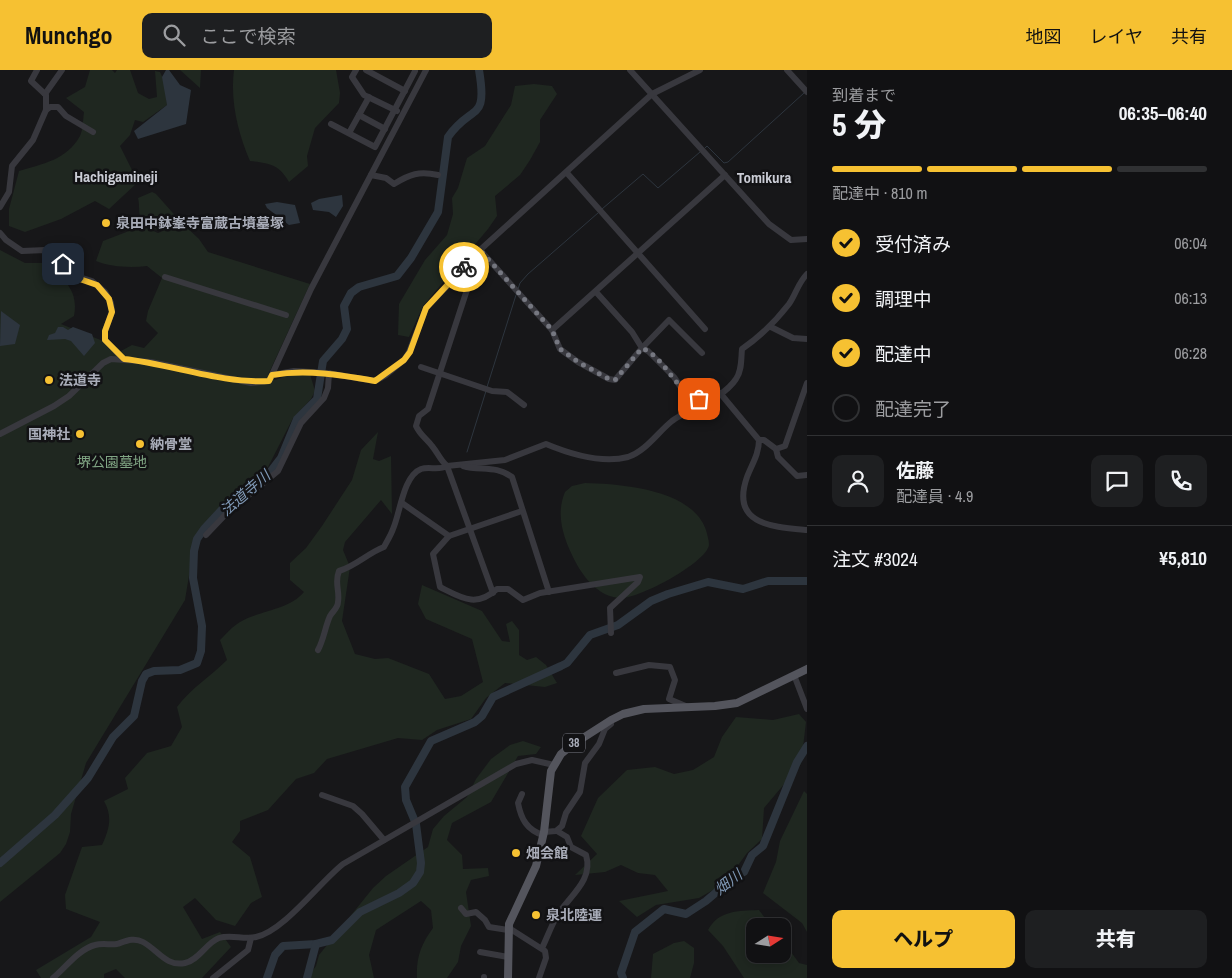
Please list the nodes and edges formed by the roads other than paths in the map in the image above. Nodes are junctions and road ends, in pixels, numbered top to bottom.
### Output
1 (37, 70) edge
2 (356, 70) edge
3 (366, 70) edge
4 (630, 70) edge
5 (700, 70) edge
6 (787, 70) edge
7 (415, 71) edge
8 (59, 72) edge
9 (424, 73) edge
10 (405, 91) junction
11 (807, 92) edge
12 (45, 94) junction
13 (652, 94) junction
14 (368, 97) junction
15 (46, 110) junction
16 (395, 110) junction
17 (402, 114) junction
18 (359, 115) junction
19 (331, 124) dead end
20 (385, 129) junction
21 (93, 132) dead end
22 (349, 133) junction
23 (566, 173) junction
24 (371, 175) junction
25 (438, 175) dead end
26 (725, 175) junction
27 (0, 206) edge
28 (0, 233) edge
29 (807, 239) edge
30 (479, 252) junction
31 (639, 252) junction
32 (807, 274) edge
33 (165, 277) dead end
34 (596, 292) junction
35 (286, 314) dead end
36 (771, 327) junction
37 (705, 329) dead end
38 (552, 330) junction
39 (807, 339) edge
40 (642, 348) junction
41 (702, 354) dead end
42 (124, 359) junction
43 (421, 368) dead end
44 (328, 373) junction
45 (439, 374) junction
46 (272, 375) junction
47 (807, 383) edge
48 (720, 393) junction
49 (706, 404) junction
50 (524, 405) dead end
51 (0, 434) edge
52 (759, 440) junction
53 (776, 449) junction
54 (459, 465) junction
55 (447, 466) junction
56 (807, 474) edge
57 (402, 503) junction
58 (522, 511) junction
59 (470, 529) junction
60 (807, 530) edge
61 (206, 535) dead end
62 (449, 536) junction
63 (549, 592) junction
64 (493, 593) junction
65 (610, 633) dead end
66 (318, 650) dead end
67 (807, 669) edge
68 (616, 673) dead end
69 (794, 675) junction
70 (688, 707) junction
71 (807, 709) edge
72 (613, 718) junction
73 (554, 765) junction
74 (522, 794) dead end
75 (322, 795) dead end
76 (557, 831) junction
77 (543, 834) junction
78 (384, 840) junction
79 (461, 908) dead end
80 (508, 929) junction
81 (251, 938) junction
82 (542, 948) junction
83 (480, 952) dead end
84 (508, 957) junction
85 (53, 978) edge
86 (213, 978) edge
87 (508, 978) edge
88 (539, 978) edge

1 - 12 street
2 - 14 street
3 - 10 street
4 - 13 street
5 - 13 street
6 - 11 street
7 - 9 street
7 - 10 street
8 - 12 street
9 - 17 street
10 - 16 street
12 - 15 street
13 - 23 street
13 - 26 street
14 - 16 street
14 - 18 street
15 - 21 street
15 - 27 street
16 - 17 street
16 - 20 street
17 - 24 street
18 - 20 street
18 - 22 street
19 - 22 street
20 - 22 street
23 - 30 street
23 - 31 street
24 - 25 street
24 - 46 street
26 - 29 street
26 - 31 street
28 - 42 street
30 - 38 street
30 - 44 street
30 - 45 street
31 - 34 street
31 - 37 street
32 - 36 street
33 - 35 street
34 - 38 street
34 - 40 street
36 - 39 street
36 - 48 street
38 - 40 street
40 - 41 street
40 - 49 street
42 - 46 street
42 - 51 street
43 - 45 street
44 - 46 street
44 - 61 street
45 - 50 street
45 - 55 street
47 - 53 street
48 - 49 street
48 - 52 street
49 - 54 street
52 - 53 street
52 - 60 street
53 - 56 street
54 - 55 street
54 - 58 street
55 - 57 street
55 - 59 street
57 - 62 street
57 - 66 street
58 - 59 street
58 - 63 street
59 - 62 street
59 - 64 street
62 - 64 street
63 - 64 street
63 - 65 street
67 - 69 main road, 38
68 - 70 street
69 - 70 main road, 38
69 - 71 street
70 - 72 main road, 38
72 - 73 main road, 38
72 - 76 street
73 - 77 main road, 38
73 - 78 street
74 - 77 street
75 - 78 street
76 - 77 street
76 - 82 street
77 - 80 main road, 38
78 - 81 street
79 - 80 street
80 - 82 street
80 - 84 main road, 38
81 - 85 street
81 - 86 street
82 - 88 street
83 - 84 street
84 - 87 main road, 38

